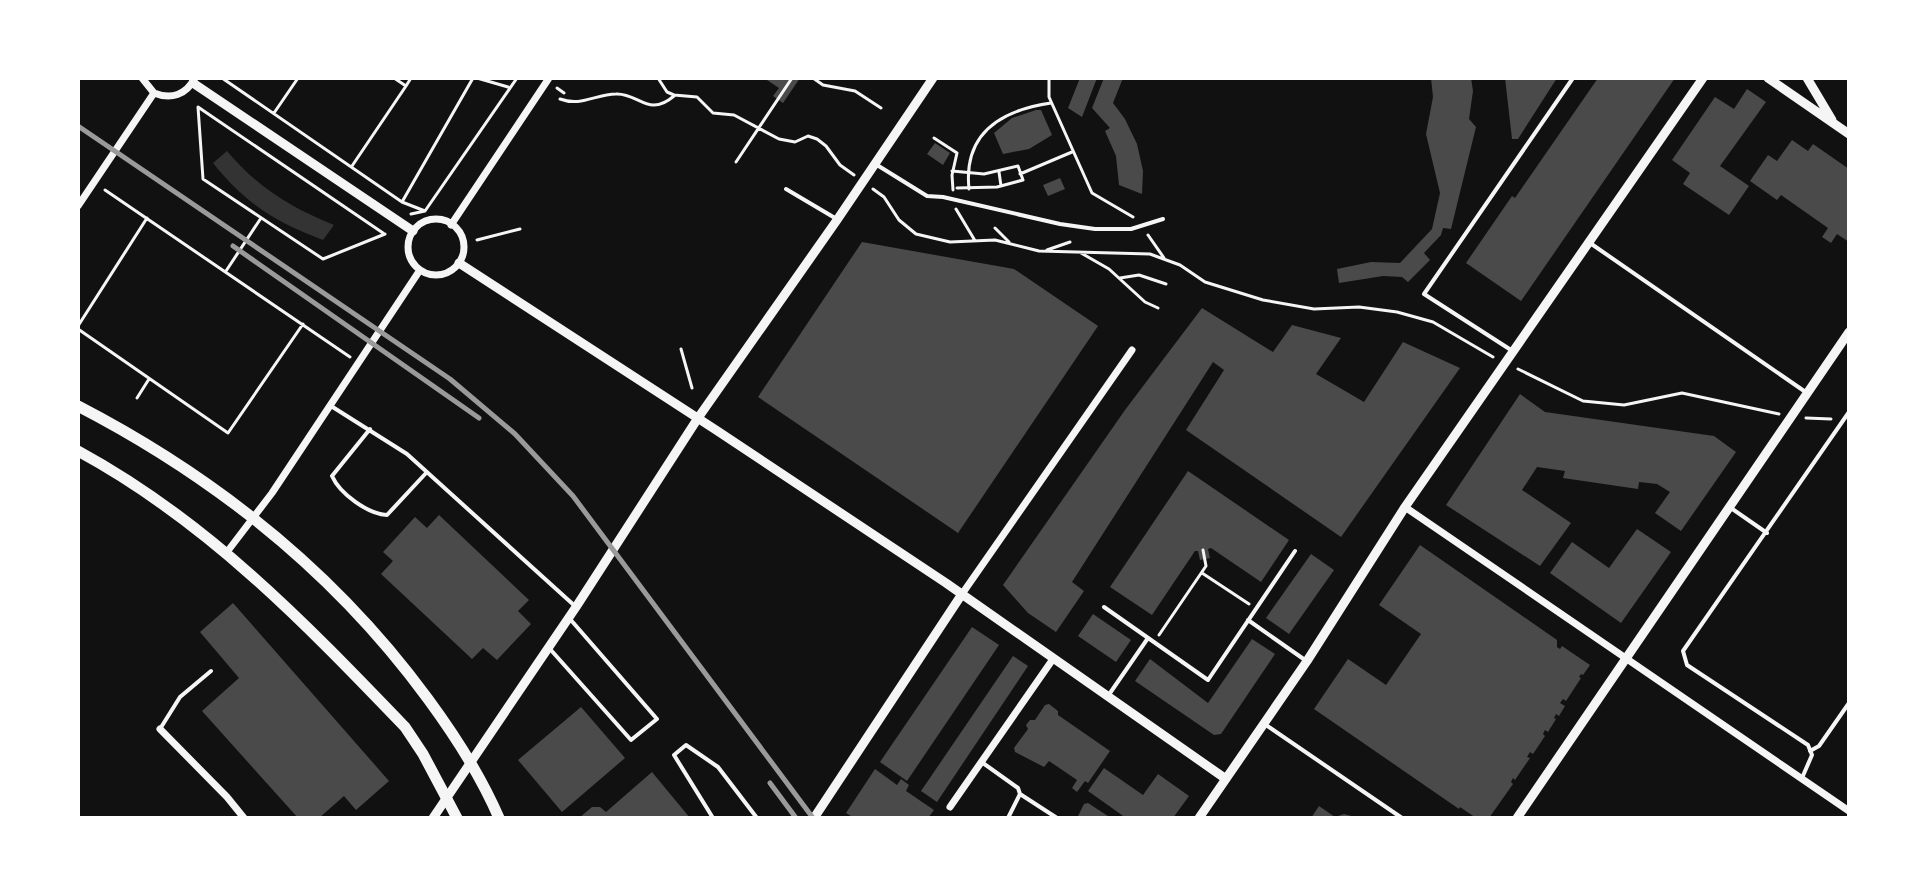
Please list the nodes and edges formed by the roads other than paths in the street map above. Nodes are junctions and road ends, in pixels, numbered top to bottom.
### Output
1 (142, 78) edge
2 (549, 78) edge
3 (933, 78) edge
4 (1573, 78) edge
5 (1703, 78) edge
6 (1768, 78) edge
7 (1807, 78) edge
8 (194, 80) edge
9 (154, 93) junction
10 (1836, 125) junction
11 (1849, 127) edge
12 (1849, 134) edge
13 (875, 163) junction
14 (786, 189) dead end
15 (78, 206) edge
16 (1163, 219) dead end
17 (837, 220) junction
18 (451, 225) junction
19 (413, 231) junction
20 (1590, 243) junction
21 (459, 263) junction
22 (420, 270) junction
23 (1849, 332) edge
24 (1132, 350) dead end
25 (1514, 351) junction
26 (1807, 393) junction
27 (78, 406) edge
28 (331, 406) junction
29 (1849, 412) edge
30 (698, 418) junction
31 (370, 429) junction
32 (78, 451) edge
33 (427, 472) junction
34 (1405, 507) junction
35 (1729, 507) junction
36 (254, 519) junction
37 (1767, 533) junction
38 (1295, 551) dead end
39 (227, 552) junction
40 (962, 594) junction
41 (576, 607) junction
42 (1104, 607) dead end
43 (569, 617) junction
44 (1248, 620) junction
45 (1148, 638) junction
46 (549, 647) junction
47 (1626, 658) junction
48 (1053, 659) junction
49 (1307, 661) junction
50 (211, 671) dead end
51 (1107, 697) junction
52 (1849, 703) edge
53 (1264, 723) junction
54 (160, 729) joint
55 (1810, 751) junction
56 (981, 761) junction
57 (471, 762) junction
58 (1802, 778) junction
59 (1226, 779) junction
60 (1020, 794) junction
61 (447, 798) junction
62 (950, 807) dead end
63 (1849, 811) edge
64 (244, 818) edge
65 (433, 818) edge
66 (457, 818) edge
67 (499, 818) edge
68 (713, 818) edge
69 (757, 818) edge
70 (814, 818) edge
71 (1008, 818) edge
72 (1057, 818) edge
73 (1199, 818) edge
74 (1402, 818) edge
75 (1517, 818) edge

1 - 9 street
2 - 18 street
3 - 13 street
4 - 25 lane
5 - 20 street
6 - 10 street
7 - 10 street
8 - 9 street
8 - 19 street
9 - 15 street
10 - 11 street
10 - 12 street
13 - 16 lane
13 - 17 street
14 - 17 lane
17 - 30 street
18 - 19 street
18 - 21 street
19 - 22 street
20 - 25 street
20 - 26 lane
21 - 22 street
21 - 30 street
22 - 28 street
23 - 26 street
24 - 40 street
25 - 34 street
26 - 35 street
27 - 36 main road
28 - 31 lane
28 - 36 street
29 - 37 lane
30 - 40 street
30 - 41 street
31 - 33 lane
31 - 33 lane
32 - 39 main road
33 - 41 lane
34 - 47 street
34 - 49 street
35 - 37 lane
35 - 47 street
36 - 39 street
36 - 57 main road
37 - 55 lane
38 - 44 lane
39 - 61 main road
40 - 48 street
40 - 70 street
41 - 43 street
42 - 45 lane
43 - 46 street
43 - 46 lane
44 - 45 lane
44 - 49 lane
45 - 51 lane
46 - 57 street
47 - 58 street
47 - 75 street
48 - 51 street
48 - 56 street
49 - 53 street
50 - 54 lane
51 - 59 street
52 - 55 lane
53 - 59 street
53 - 74 lane
54 - 64 street
55 - 58 lane
56 - 60 lane
56 - 62 street
57 - 61 street
57 - 67 main road
58 - 63 street
59 - 73 street
60 - 71 lane
60 - 72 lane
61 - 65 street
61 - 66 main road
68 - 69 lane

